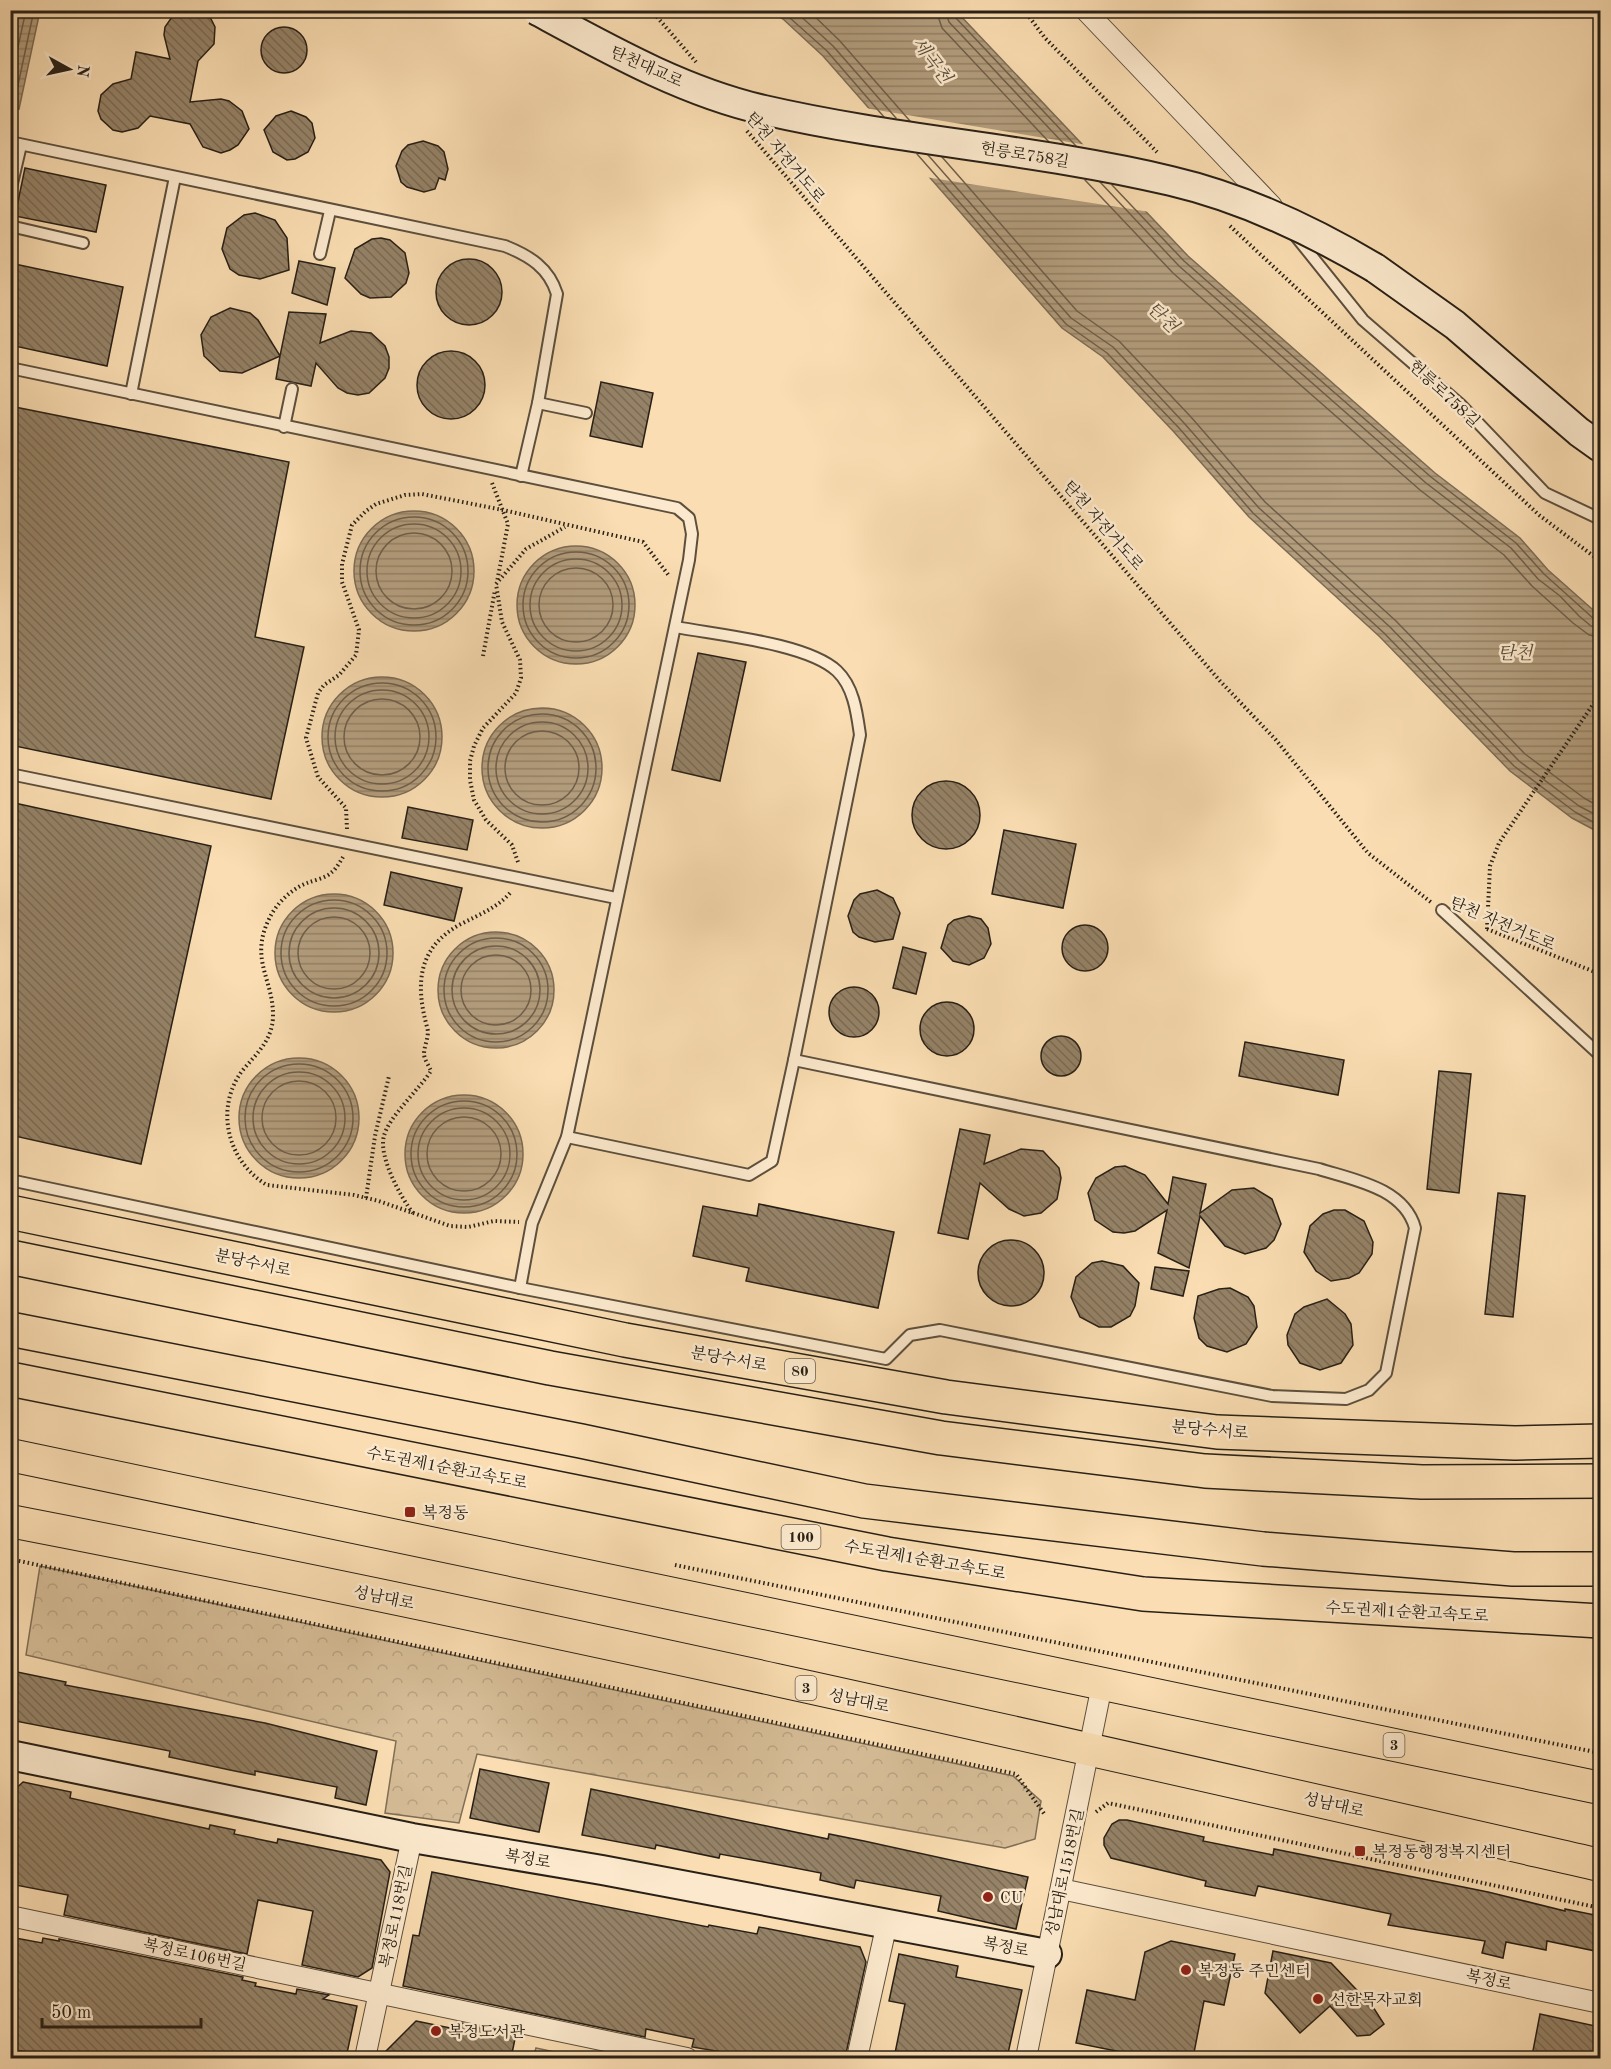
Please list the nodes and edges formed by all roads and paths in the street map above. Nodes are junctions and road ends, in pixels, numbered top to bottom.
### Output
1 (536, 10) edge
2 (651, 10) edge
3 (1024, 10) edge
4 (1085, 10) edge
5 (697, 63) dead end
6 (753, 117) junction
7 (16, 144) edge
8 (1159, 154) dead end
9 (175, 177) junction
10 (10, 192) edge
11 (1272, 206) joint
12 (330, 211) junction
13 (1224, 220) dead end
14 (10, 226) edge
15 (83, 243) dead end
16 (320, 254) dead end
17 (10, 368) edge
18 (292, 389) dead end
19 (131, 394) junction
20 (538, 403) junction
21 (586, 413) dead end
22 (285, 427) junction
23 (1600, 447) edge
24 (486, 469) junction
25 (521, 476) junction
26 (1600, 519) edge
27 (1600, 561) edge
28 (676, 627) junction
29 (483, 656) dead end
30 (1600, 694) edge
31 (10, 774) edge
32 (616, 898) junction
33 (1442, 910) joint
34 (1478, 925) dead end
35 (1487, 929) junction
36 (1600, 974) edge
37 (1600, 1054) edge
38 (794, 1060) junction
39 (389, 1076) dead end
40 (375, 1136) junction
41 (383, 1136) dead end
42 (567, 1137) junction
43 (10, 1180) edge
44 (366, 1198) dead end
45 (10, 1212) edge
46 (10, 1257) edge
47 (520, 1288) junction
48 (10, 1329) edge
49 (10, 1379) edge
50 (1600, 1441) edge
51 (10, 1455) edge
52 (1600, 1481) edge
53 (10, 1521) edge
54 (10, 1559) edge
55 (668, 1564) dead end
56 (1600, 1569) edge
57 (1600, 1622) edge
58 (1102, 1685) junction
59 (1089, 1749) junction
60 (1600, 1753) edge
61 (10, 1755) edge
62 (1600, 1788) edge
63 (1046, 1815) dead end
64 (1090, 1815) dead end
65 (412, 1838) junction
66 (1600, 1865) edge
67 (1061, 1889) junction
68 (1600, 1908) edge
69 (10, 1916) edge
70 (887, 1923) junction
71 (1047, 1954) junction
72 (379, 1993) junction
73 (1600, 2003) edge
74 (365, 2058) edge
75 (687, 2058) edge
76 (857, 2058) edge
77 (1026, 2058) edge

1 - 6 street, 탄천대교로, bridge
2 - 5 path
3 - 8 path
4 - 11 street
6 - 23 street, 헌릉로758길, bridge
6 - 33 path, 탄천 자전거도로
7 - 9 lane
7 - 10 lane
9 - 12 lane
9 - 19 lane
11 - 26 lane, 헌릉로758길
12 - 16 lane
12 - 20 lane
13 - 27 path
14 - 15 lane
17 - 19 lane
18 - 22 lane
19 - 22 lane
20 - 21 lane
20 - 25 lane
22 - 24 lane
24 - 25 lane
24 - 29 path
25 - 28 lane
28 - 32 lane
28 - 38 lane
30 - 35 path
31 - 32 lane
32 - 42 lane
33 - 37 lane
34 - 35 path, 탄천 자전거도로
35 - 36 path, 탄천 자전거도로
38 - 42 lane
38 - 47 lane
39 - 40 path
40 - 41 path
40 - 44 path
42 - 47 lane
43 - 47 lane
45 - 50 highway, 분당수서로 / 80
46 - 52 highway
48 - 56 highway
49 - 57 highway, 수도권제1순환고속도로 / 100
51 - 58 main road, 3
53 - 59 main road, 성남대로 / 3
54 - 63 path
55 - 60 path
58 - 59 street, 성남대로1518번길
58 - 62 main road, 3
59 - 66 main road, 성남대로 / 3
59 - 67 street, 성남대로1518번길
61 - 65 street, 복정로
64 - 68 path
65 - 70 street, 복정로
65 - 72 street, 복정로118번길
67 - 71 street, 성남대로1518번길
67 - 73 street, 복정로
69 - 72 street, 복정로106번길
70 - 71 street, 복정로
70 - 76 street
71 - 77 street, 성남대로1518번길
72 - 74 street, 복정로118번길
72 - 75 street

